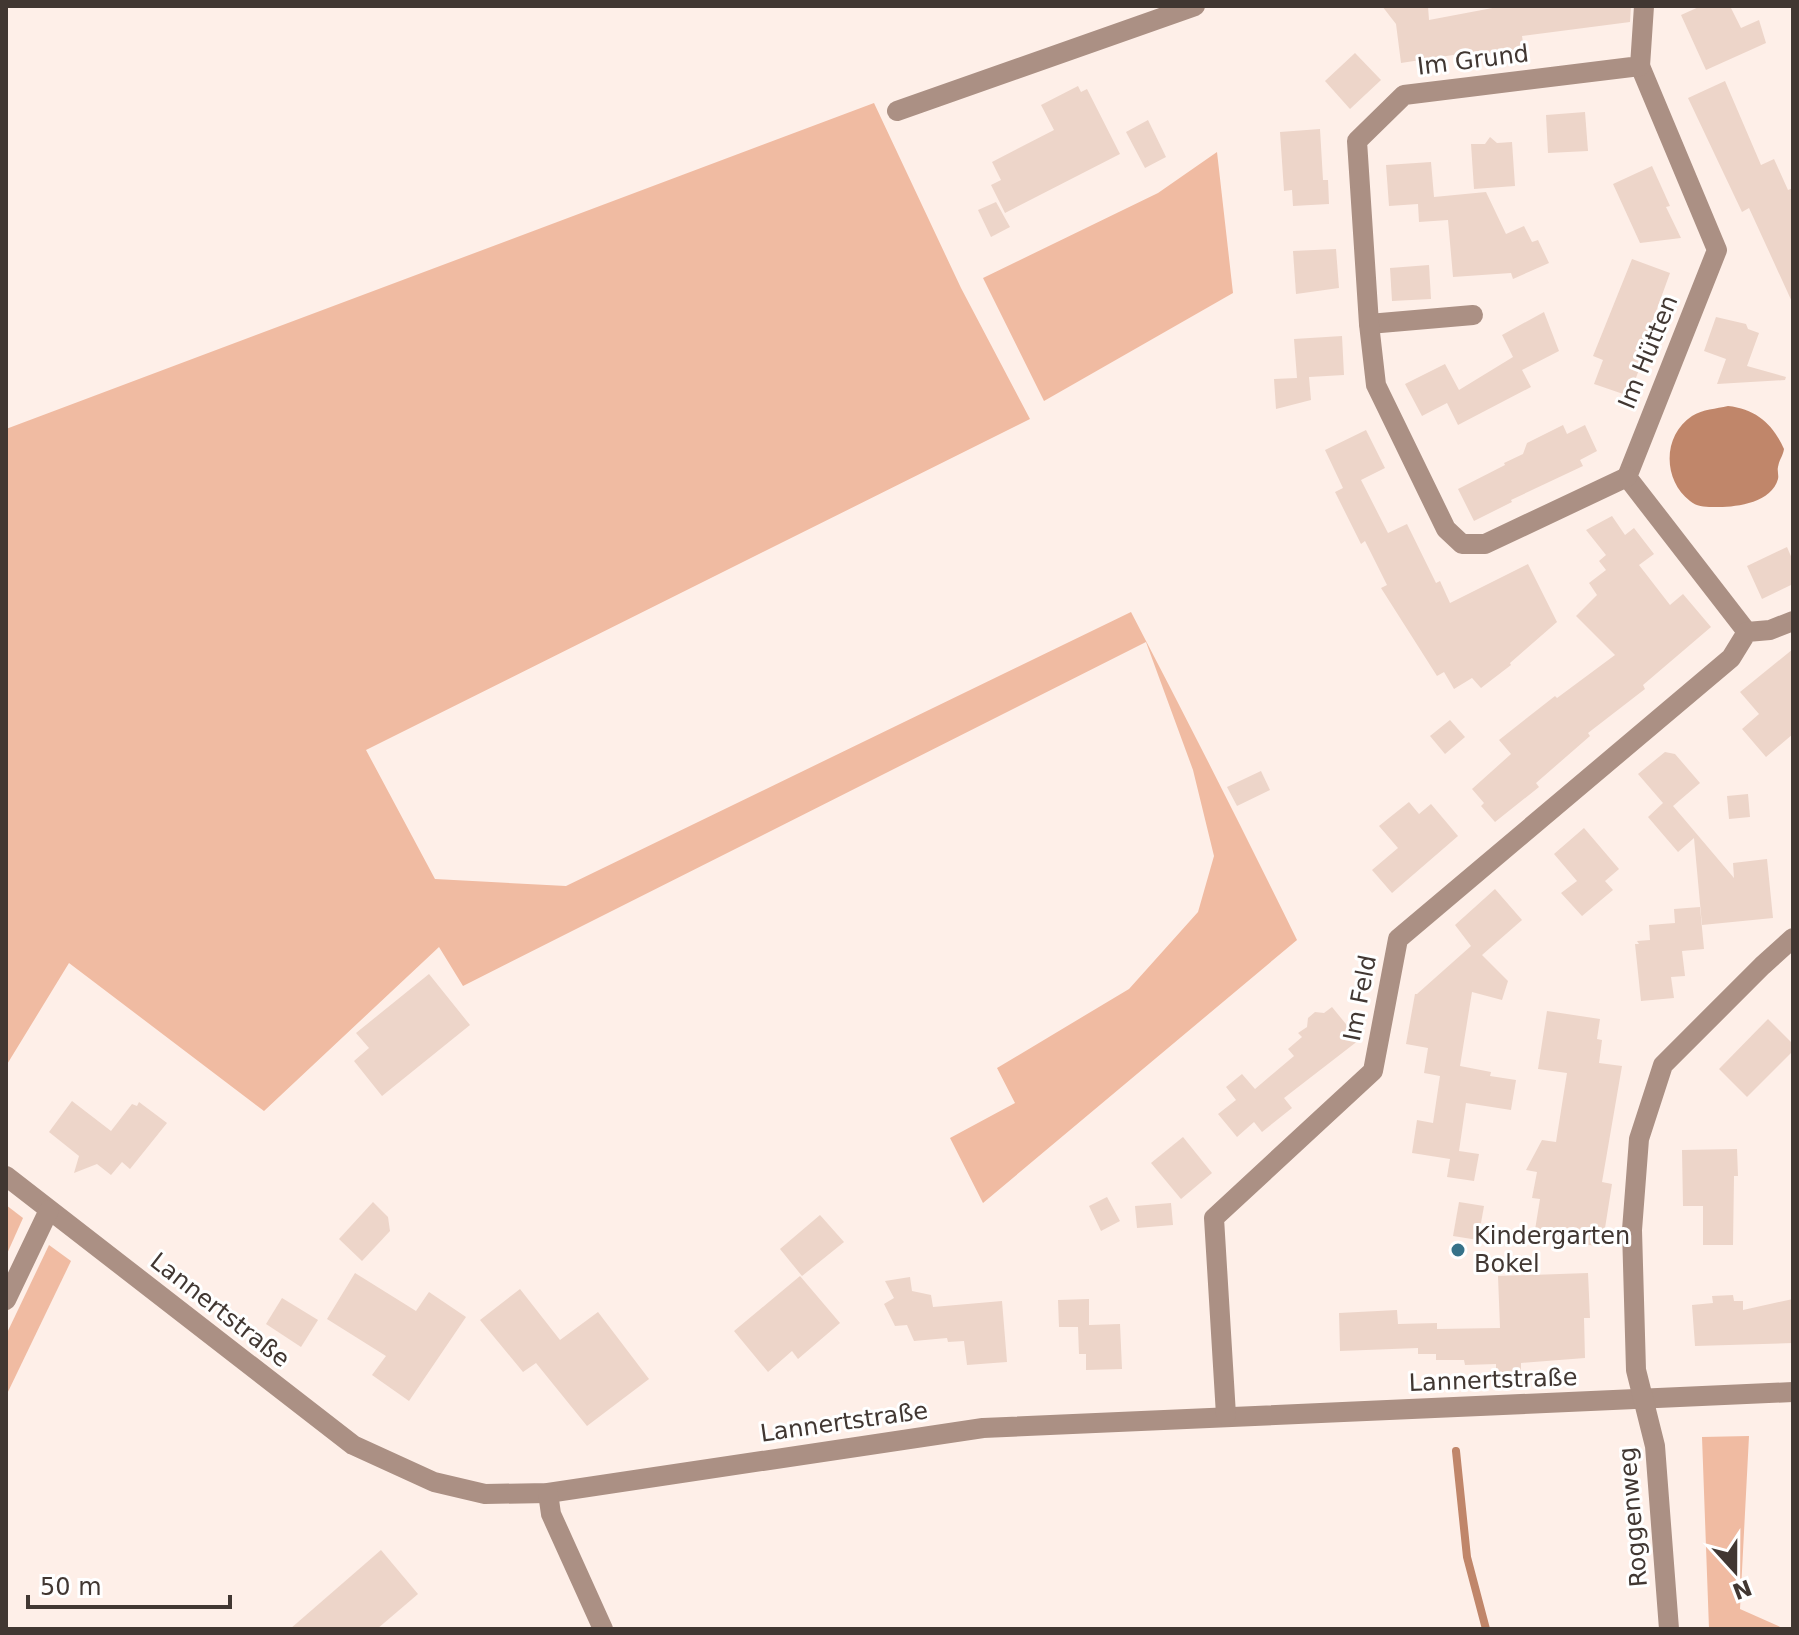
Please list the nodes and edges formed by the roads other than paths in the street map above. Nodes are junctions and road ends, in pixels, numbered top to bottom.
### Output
1 (1195, 6) edge
2 (1644, 6) edge
3 (1640, 66) junction
4 (897, 111) dead end
5 (1473, 315) dead end
6 (1369, 324) junction
7 (1627, 477) junction
8 (1793, 621) edge
9 (1747, 632) junction
10 (1793, 938) edge
11 (6, 1176) edge
12 (49, 1210) junction
13 (6, 1300) edge
14 (1793, 1392) edge
15 (1645, 1400) junction
16 (1226, 1415) junction
17 (548, 1493) junction
18 (603, 1629) edge
19 (1669, 1629) edge

1 - 4 street
2 - 3 street
3 - 6 street, Im Grund
3 - 7 street, Im Hütten
5 - 6 street
6 - 7 street, Im Grund
7 - 9 street
8 - 9 street
9 - 16 street, Im Feld
10 - 15 street, Roggenweg
11 - 12 street, Lannertstraße
12 - 13 street
12 - 17 street, Lannertstraße
14 - 15 street, Lannertstraße
15 - 16 street, Lannertstraße
15 - 19 street, Roggenweg
16 - 17 street, Lannertstraße
17 - 18 street

